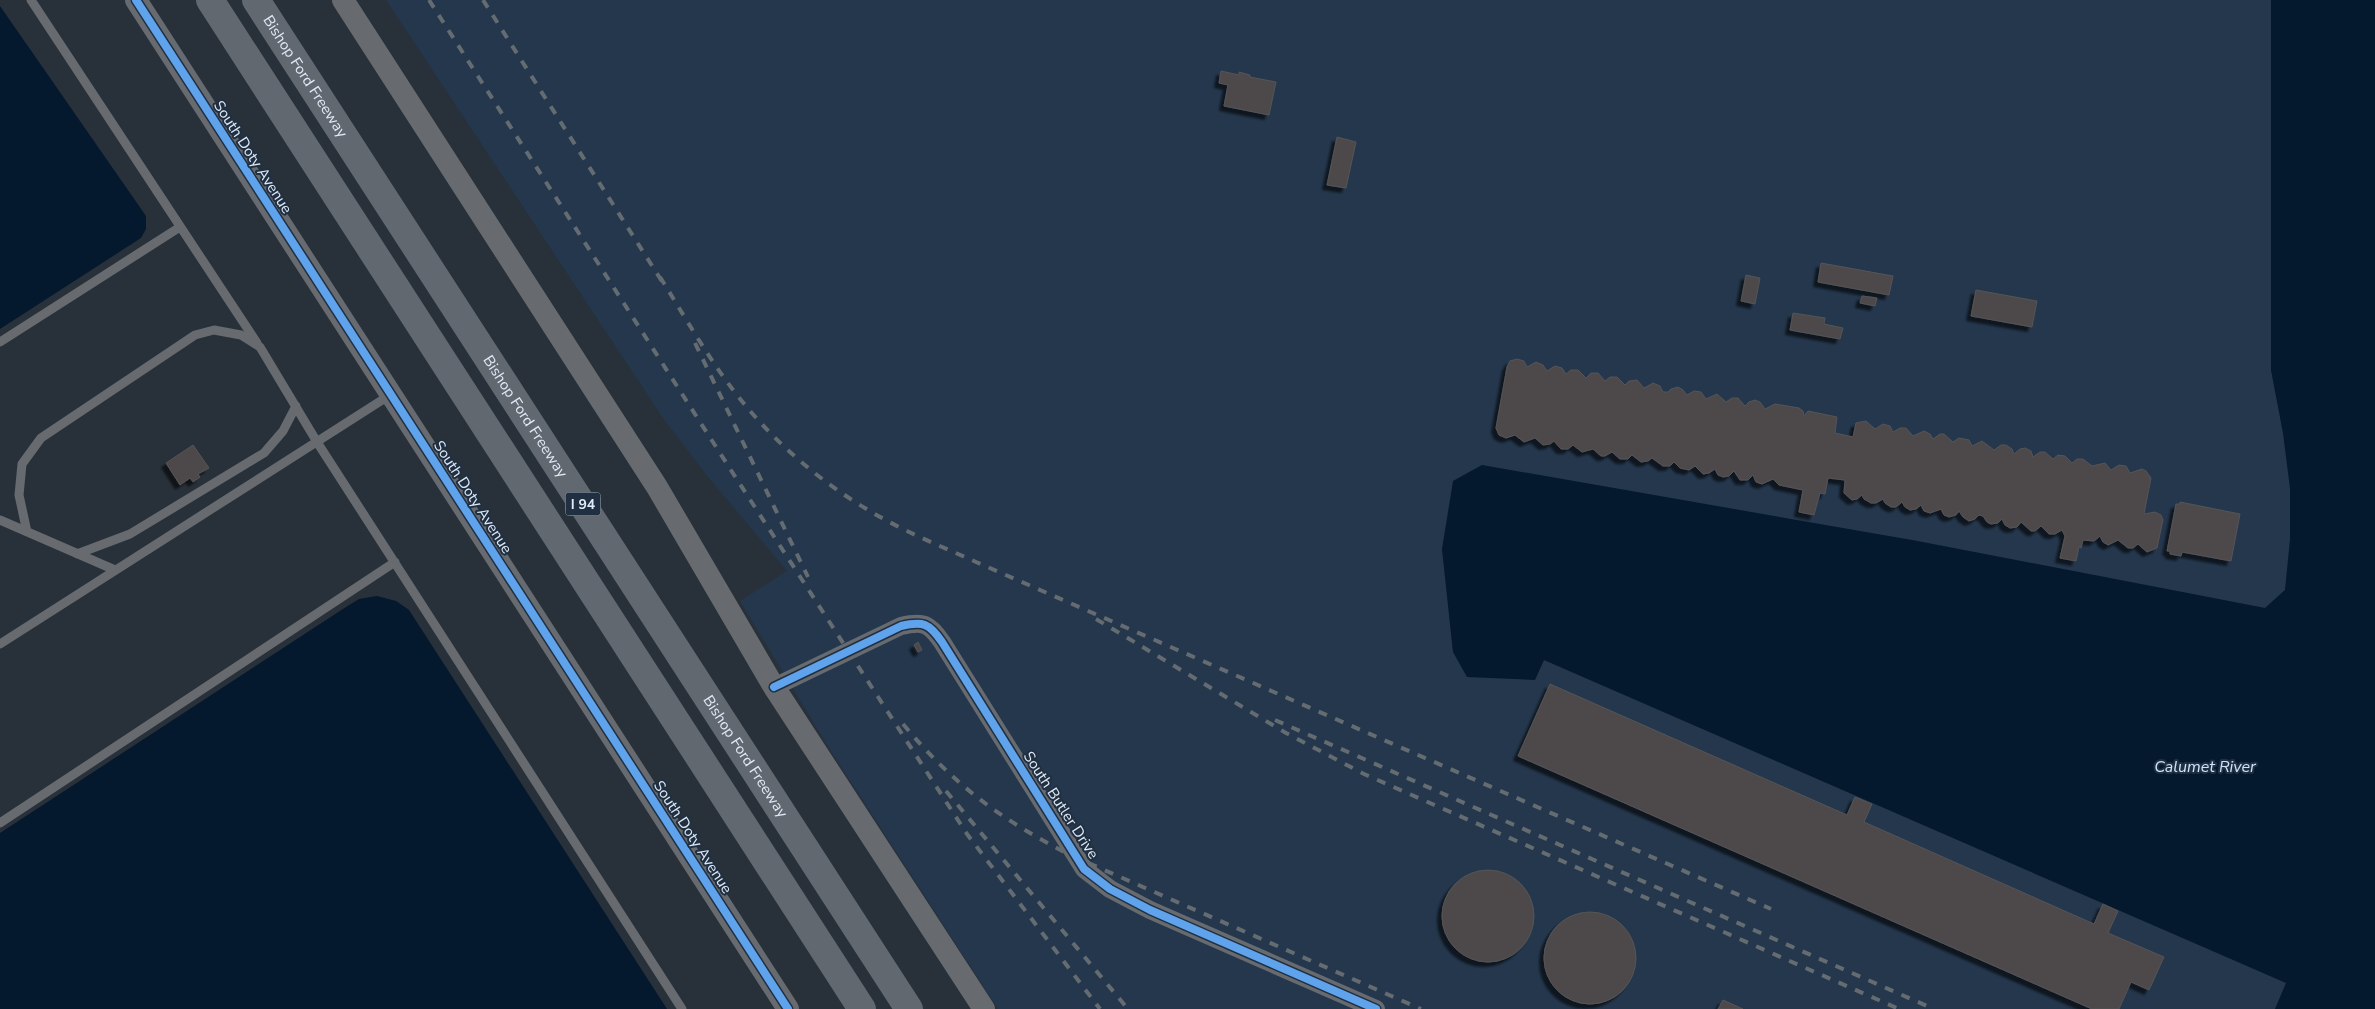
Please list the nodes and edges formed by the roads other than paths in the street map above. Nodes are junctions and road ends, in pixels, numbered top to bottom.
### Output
1 (31, 0) edge
2 (136, 0) edge
3 (210, 0) edge
4 (256, 0) edge
5 (343, 0) edge
6 (180, 227) junction
7 (0, 342) edge
8 (260, 347) junction
9 (391, 395) junction
10 (296, 406) junction
11 (317, 442) junction
12 (0, 520) edge
13 (27, 532) junction
14 (77, 554) junction
15 (394, 562) junction
16 (115, 570) junction
17 (0, 644) edge
18 (774, 687) junction
19 (0, 823) edge
20 (682, 1009) edge
21 (788, 1009) edge
22 (862, 1009) edge
23 (909, 1009) edge
24 (984, 1009) edge
25 (1376, 1009) edge

1 - 6 lane
2 - 9 street, South Doty Avenue
3 - 22 highway, I 94
4 - 23 highway, Bishop Ford Freeway / I 94
5 - 18 street
6 - 7 lane
6 - 8 lane
8 - 10 lane
8 - 13 lane
9 - 11 lane
9 - 21 street, South Doty Avenue
10 - 11 lane
10 - 14 lane
11 - 15 lane
11 - 16 lane
12 - 13 lane
13 - 14 lane
14 - 16 lane
15 - 19 lane
15 - 20 lane
16 - 17 lane
18 - 24 street
18 - 25 street, South Butler Drive

